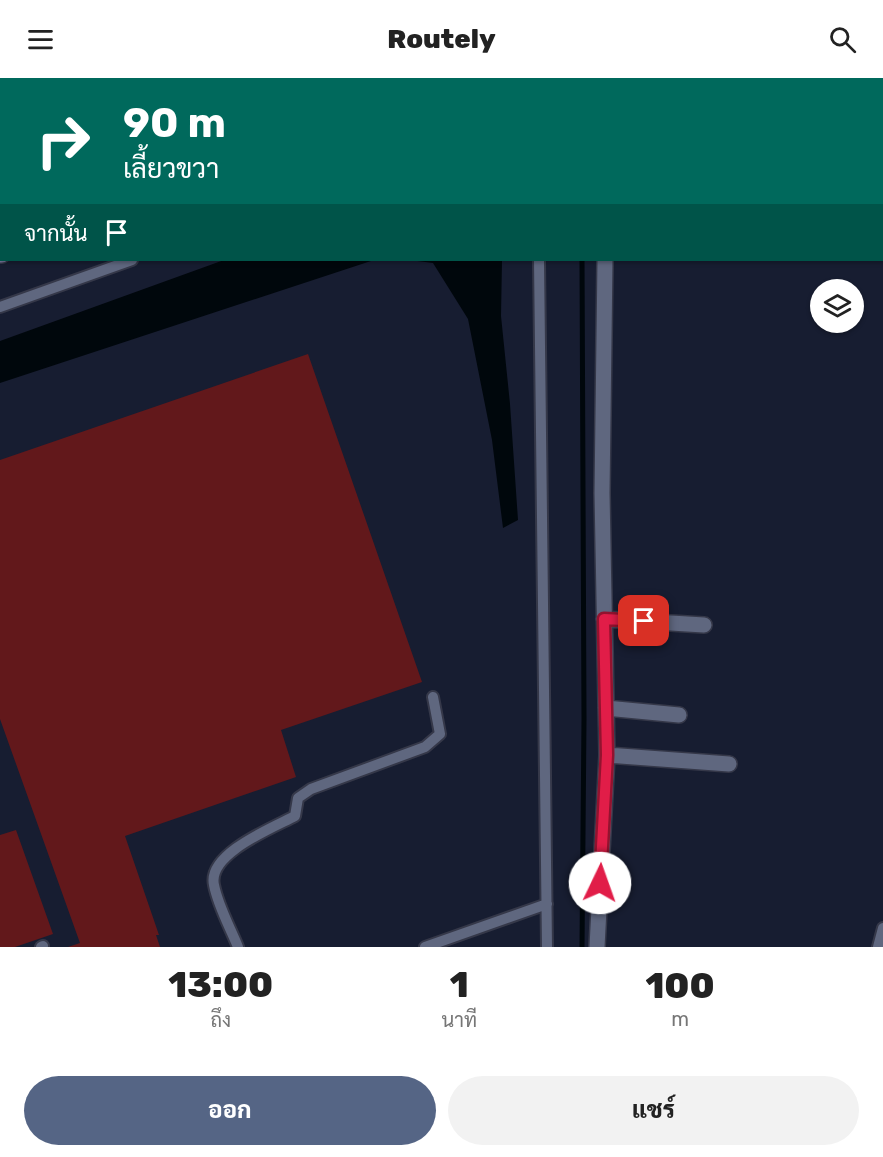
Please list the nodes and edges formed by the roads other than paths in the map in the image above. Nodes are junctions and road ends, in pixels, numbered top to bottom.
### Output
1 (129, 261) edge
2 (539, 261) edge
3 (605, 261) edge
4 (0, 307) edge
5 (604, 619) junction
6 (704, 625) dead end
7 (433, 697) dead end
8 (606, 708) junction
9 (679, 715) dead end
10 (607, 755) junction
11 (729, 764) dead end
12 (548, 904) junction
13 (883, 928) edge
14 (238, 947) edge
15 (425, 947) edge
16 (547, 947) edge
17 (597, 947) edge
18 (878, 947) edge

1 - 4 lane
2 - 12 lane
3 - 5 street
5 - 6 street
5 - 8 street
7 - 14 lane
8 - 9 street
8 - 10 street
10 - 11 street
10 - 17 street
12 - 15 lane
12 - 16 lane
13 - 18 lane

